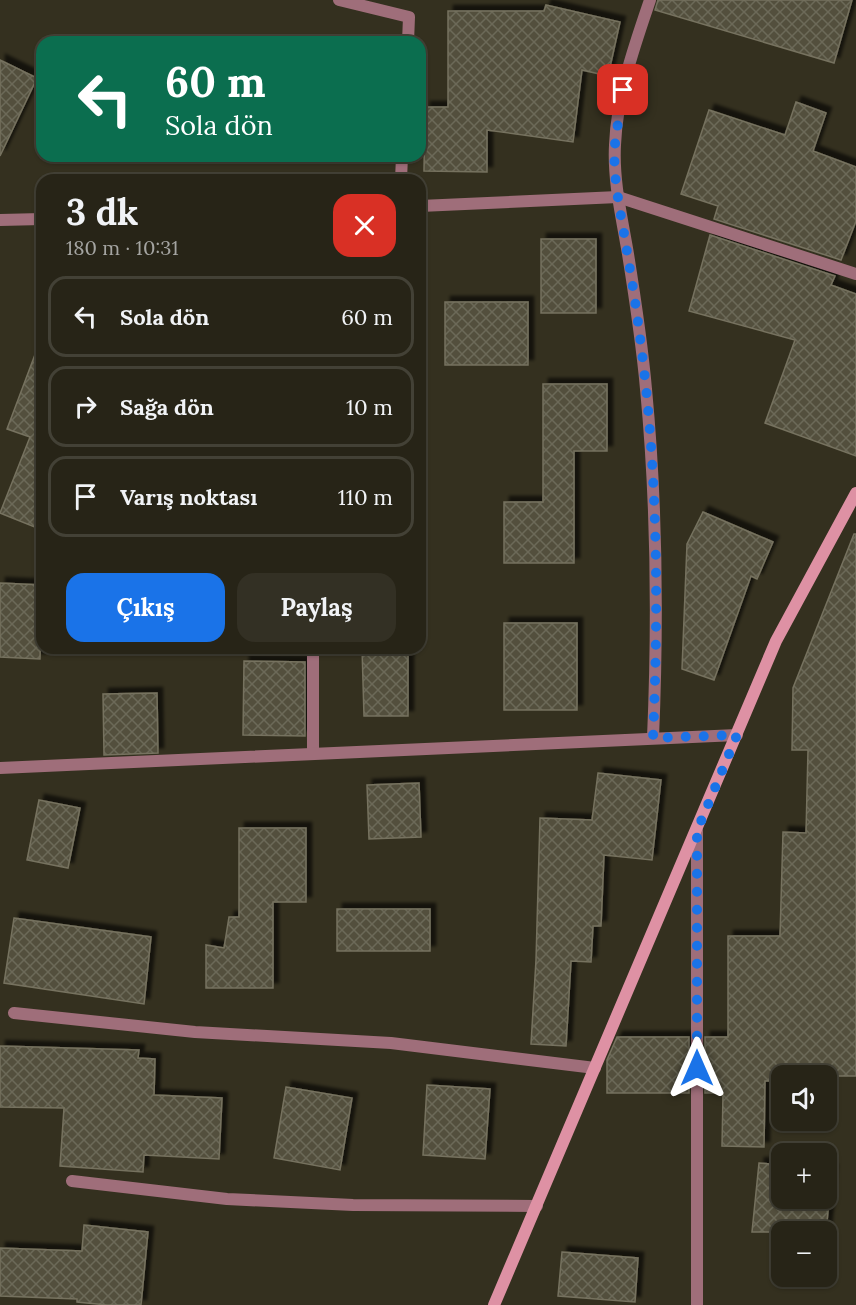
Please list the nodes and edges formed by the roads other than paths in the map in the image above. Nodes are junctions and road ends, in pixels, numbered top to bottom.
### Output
1 (339, 0) edge
2 (650, 0) edge
3 (408, 36) edge
4 (618, 197) junction
5 (426, 206) edge
6 (36, 219) edge
7 (0, 220) edge
8 (856, 274) edge
9 (856, 493) edge
10 (313, 654) edge
11 (737, 735) junction
12 (653, 738) junction
13 (313, 753) junction
14 (0, 768) edge
15 (697, 831) junction
16 (14, 1013) dead end
17 (595, 1068) junction
18 (72, 1181) dead end
19 (537, 1206) junction
20 (494, 1305) edge
21 (697, 1305) edge

1 - 3 street
2 - 4 street
4 - 5 street
4 - 8 street
4 - 12 street
6 - 7 street
9 - 11 main road
10 - 13 street
11 - 12 street
11 - 15 main road
12 - 13 street
13 - 14 street
15 - 17 main road
15 - 21 street
16 - 17 street
17 - 19 main road
18 - 19 street
19 - 20 main road

